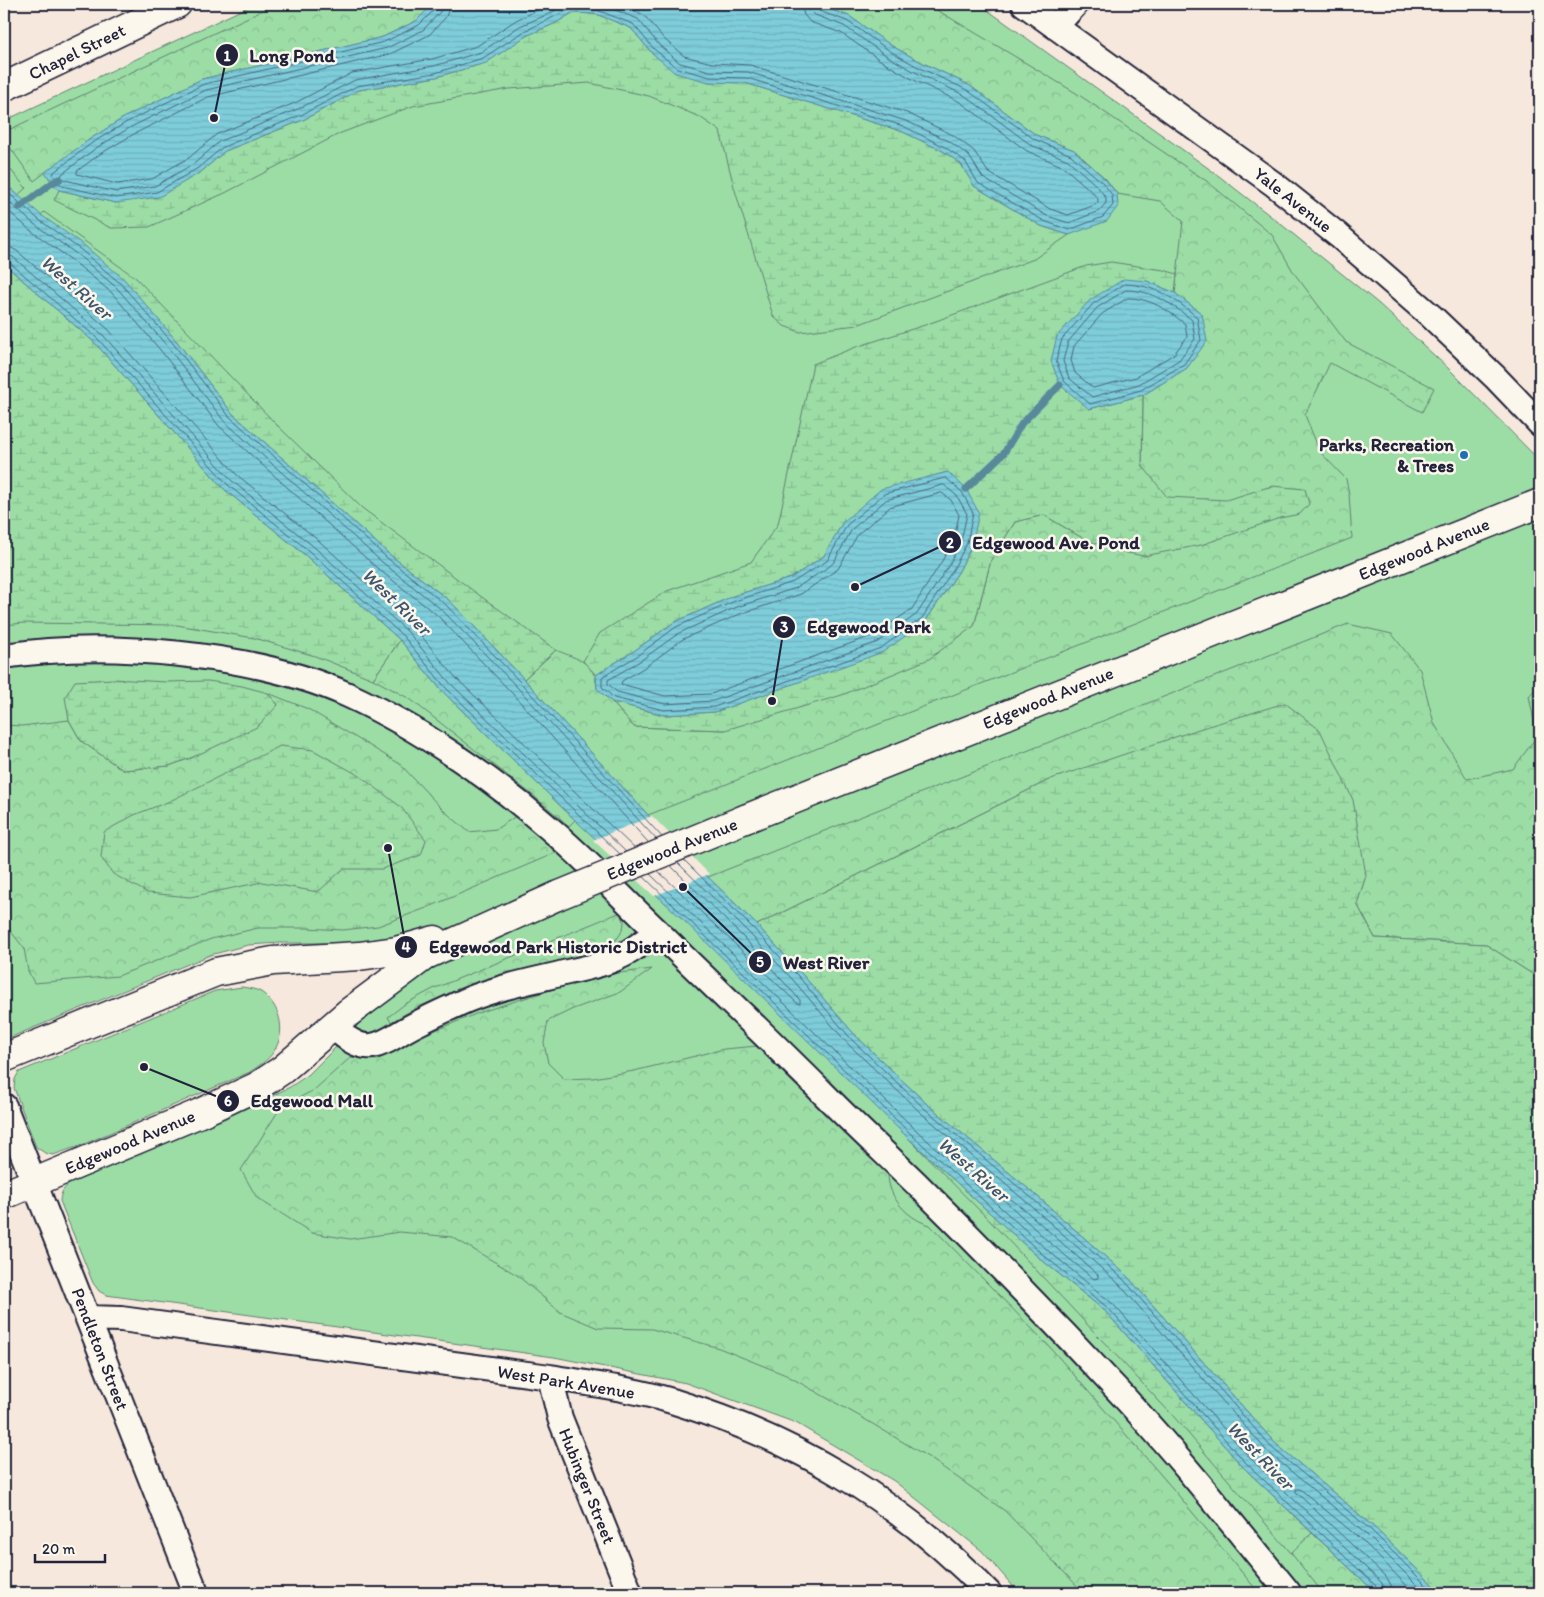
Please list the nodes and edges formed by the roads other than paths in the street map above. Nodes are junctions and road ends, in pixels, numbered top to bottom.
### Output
1 (177, 4) edge
2 (1024, 4) edge
3 (1076, 4) edge
4 (1056, 26) junction
5 (4, 87) edge
6 (1540, 424) edge
7 (1540, 503) edge
8 (4, 656) edge
9 (557, 896) junction
10 (657, 931) junction
11 (333, 1026) junction
12 (4, 1058) edge
13 (4, 1106) edge
14 (34, 1182) junction
15 (4, 1195) edge
16 (88, 1318) junction
17 (550, 1377) junction
18 (196, 1593) edge
19 (630, 1593) edge
20 (989, 1593) edge
21 (1290, 1593) edge

1 - 5 street, Chapel Street
2 - 4 street, Yale Avenue
3 - 4 street
4 - 6 street, Yale Avenue
7 - 9 street, Edgewood Avenue, bridge
8 - 10 street
9 - 11 street, Edgewood Avenue
9 - 12 street, Edgewood Avenue
10 - 11 street
10 - 21 street
11 - 14 street, Edgewood Avenue
13 - 14 street, Pendleton Street
14 - 15 street, Edgewood Avenue
14 - 16 street, Pendleton Street
16 - 17 street, West Park Avenue
16 - 18 street, Pendleton Street
17 - 19 street, Hubinger Street
17 - 20 street, West Park Avenue

